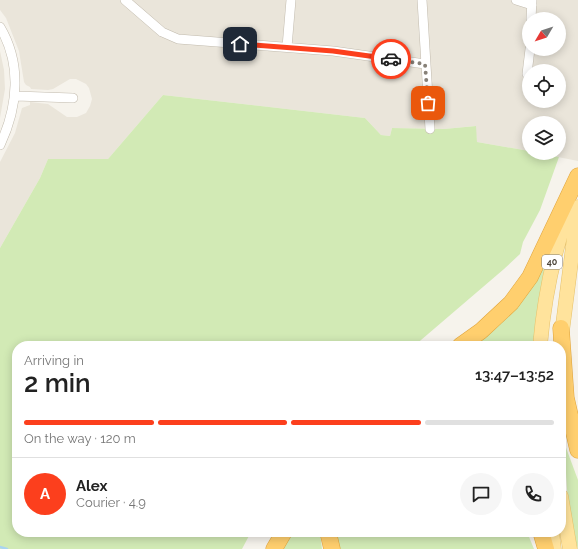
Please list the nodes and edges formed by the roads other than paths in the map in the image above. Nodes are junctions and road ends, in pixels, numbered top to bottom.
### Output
1 (125, 0) edge
2 (292, 0) edge
3 (422, 0) edge
4 (516, 0) edge
5 (532, 3) edge
6 (0, 27) edge
7 (287, 47) junction
8 (425, 64) junction
9 (16, 96) junction
10 (73, 98) dead end
11 (430, 129) dead end
12 (0, 145) edge
13 (578, 176) edge
14 (578, 181) edge
15 (578, 207) edge
16 (562, 328) junction
17 (467, 341) edge
18 (541, 341) edge
19 (561, 341) edge
20 (563, 341) edge
21 (566, 398) edge
22 (578, 450) edge
23 (566, 525) edge
24 (281, 537) edge
25 (329, 537) edge
26 (542, 537) edge
27 (553, 537) edge
28 (274, 549) edge
29 (332, 549) edge
30 (546, 549) edge
31 (554, 549) edge
32 (570, 549) edge

1 - 7 street
2 - 7 street
3 - 8 street
4 - 5 street
6 - 9 street
7 - 8 street
8 - 11 street
9 - 10 street
9 - 12 street
13 - 17 highway
14 - 18 main road, 40
15 - 16 main road, 40
16 - 19 main road, 40
16 - 20 highway
21 - 22 highway
23 - 32 main road
24 - 28 highway
25 - 29 highway
26 - 30 highway
27 - 31 main road

